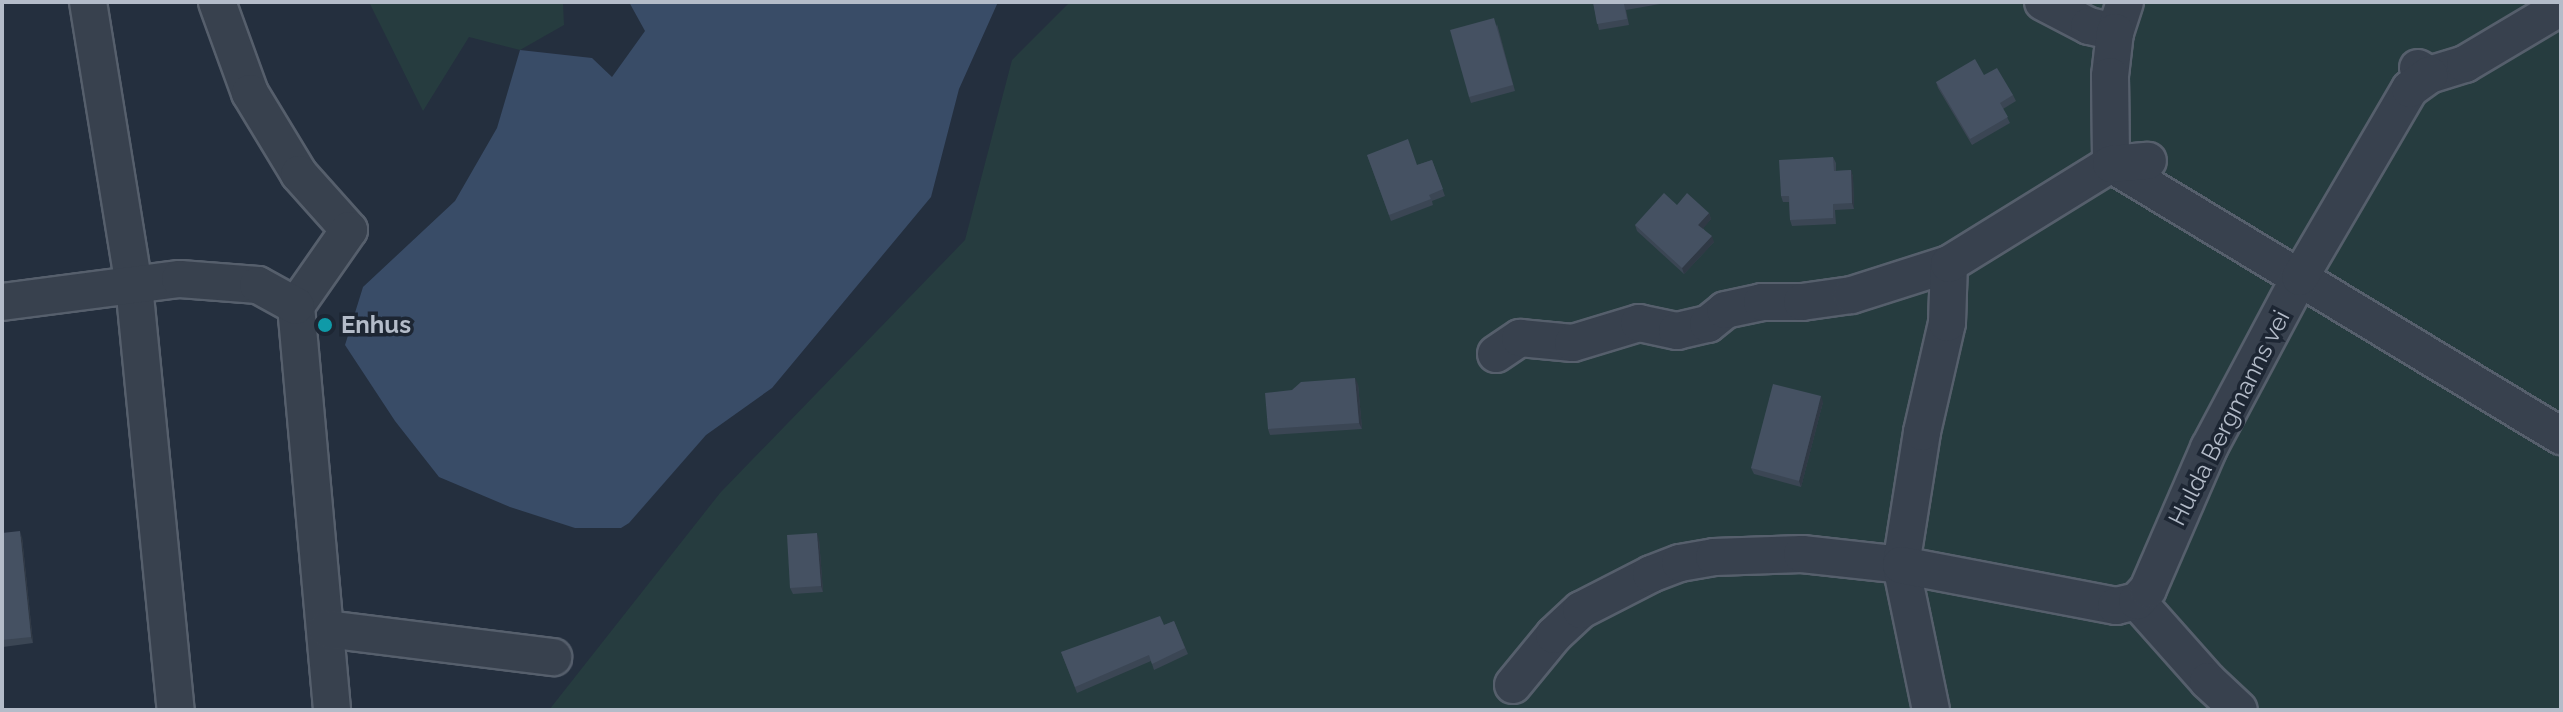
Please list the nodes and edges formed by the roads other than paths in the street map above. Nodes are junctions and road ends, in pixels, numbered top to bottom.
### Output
1 (88, 2) edge
2 (217, 2) edge
3 (2043, 2) edge
4 (2561, 7) edge
5 (2120, 17) edge
6 (2148, 161) dead end
7 (2111, 164) junction
8 (1949, 264) junction
9 (2300, 277) junction
10 (134, 285) junction
11 (2, 302) edge
12 (296, 306) junction
13 (1496, 354) dead end
14 (2561, 436) edge
15 (1901, 565) junction
16 (2137, 601) junction
17 (327, 629) junction
18 (553, 657) dead end
19 (1513, 685) dead end
20 (176, 710) edge
21 (332, 710) edge
22 (1931, 710) edge
23 (2239, 710) edge

1 - 10 lane
2 - 12 lane
3 - 5 lane
4 - 9 lane, Hulda Bergmanns vei
5 - 7 lane
6 - 7 lane
7 - 8 lane
7 - 9 lane
8 - 13 lane
8 - 15 lane
9 - 14 lane
9 - 16 lane, Hulda Bergmanns vei
10 - 11 lane
10 - 12 lane
10 - 20 lane
12 - 17 lane
15 - 16 lane
15 - 19 lane
15 - 22 lane
16 - 23 lane
17 - 18 lane
17 - 21 lane

